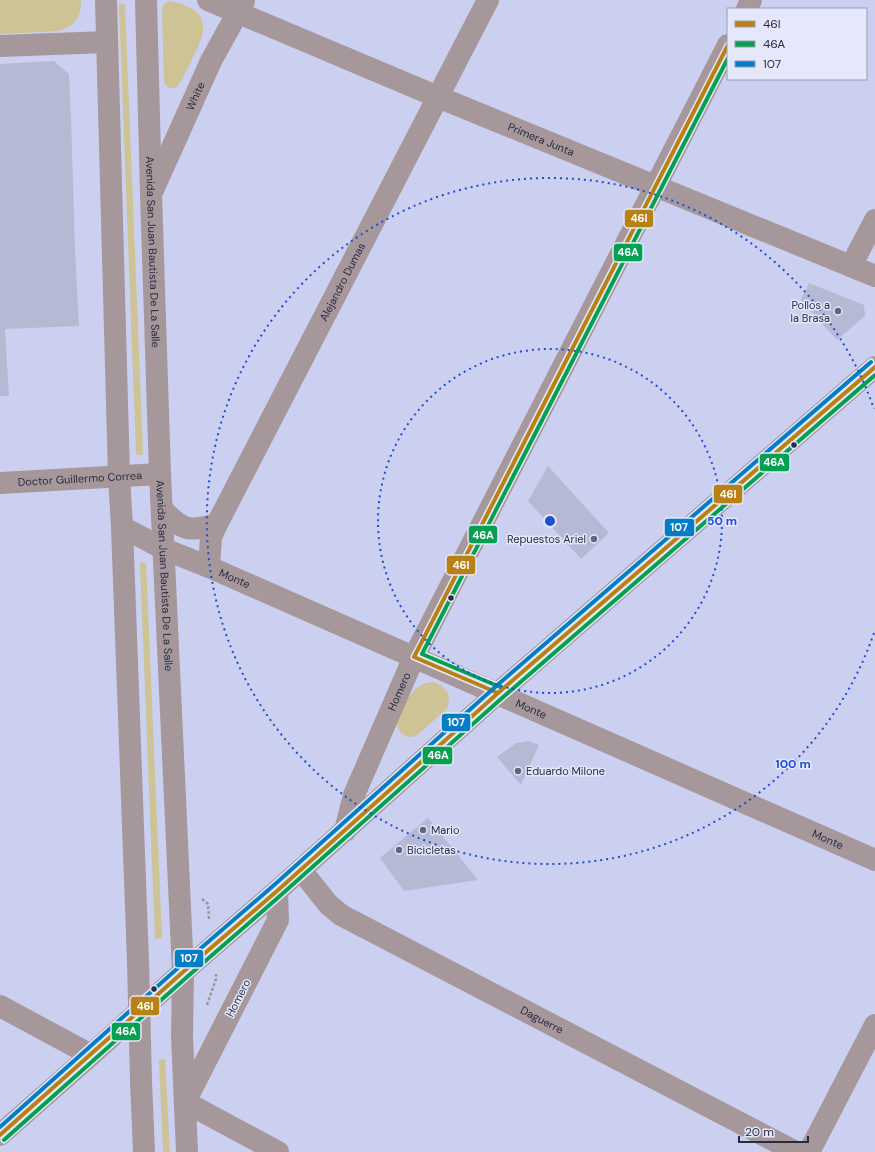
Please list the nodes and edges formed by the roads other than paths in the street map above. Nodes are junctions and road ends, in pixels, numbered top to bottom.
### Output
1 (106, 0) edge
2 (146, 0) edge
3 (208, 0) edge
4 (488, 0) edge
5 (241, 7) edge
6 (107, 42) junction
7 (0, 46) edge
8 (727, 47) edge
9 (438, 97) junction
10 (655, 187) junction
11 (151, 194) junction
12 (875, 220) edge
13 (851, 266) junction
14 (875, 276) edge
15 (875, 367) edge
16 (160, 474) junction
17 (119, 476) junction
18 (0, 483) edge
19 (162, 509) junction
20 (217, 524) junction
21 (122, 527) junction
22 (164, 549) junction
23 (209, 567) junction
24 (414, 657) junction
25 (498, 693) junction
26 (345, 831) junction
27 (875, 860) edge
28 (301, 870) junction
29 (277, 891) junction
30 (183, 972) junction
31 (0, 1006) edge
32 (139, 1011) junction
33 (875, 1025) edge
34 (91, 1055) junction
35 (185, 1102) junction
36 (0, 1135) edge
37 (144, 1152) edge
38 (187, 1152) edge
39 (278, 1152) edge
40 (796, 1152) edge
41 (809, 1152) edge

1 - 6 street
2 - 11 street, Avenida San Juan Bautista De La Salle
3 - 5 street, Primera Junta
4 - 9 street, Alejandro Dumas
5 - 9 street, Primera Junta
5 - 11 street, White
6 - 7 street
6 - 17 street
8 - 10 street, Homero
9 - 10 street, Primera Junta
9 - 20 street, Alejandro Dumas
10 - 13 street, Primera Junta
10 - 24 street, Homero
11 - 16 street, Avenida San Juan Bautista De La Salle
12 - 13 street
13 - 14 street, Primera Junta
15 - 25 main road
16 - 17 street, Doctor Guillermo Correa
16 - 19 street, Avenida San Juan Bautista De La Salle
17 - 18 street, Doctor Guillermo Correa
17 - 21 street
19 - 20 street
19 - 22 street, Avenida San Juan Bautista De La Salle
20 - 23 street, Alejandro Dumas
21 - 22 street, Monte
21 - 32 street
22 - 23 street, Monte
22 - 30 street, Avenida San Juan Bautista De La Salle
23 - 24 street, Monte
24 - 25 street, Monte
24 - 26 street, Homero
25 - 26 main road
25 - 27 street, Monte
26 - 28 main road
28 - 29 main road
28 - 40 street, Daguerre
29 - 30 main road
29 - 35 street, Homero
30 - 32 main road
30 - 35 street, Avenida San Juan Bautista De La Salle
31 - 34 street
32 - 34 main road
32 - 37 street
33 - 41 street
34 - 36 main road
35 - 38 street, Avenida San Juan Bautista De La Salle
35 - 39 street

